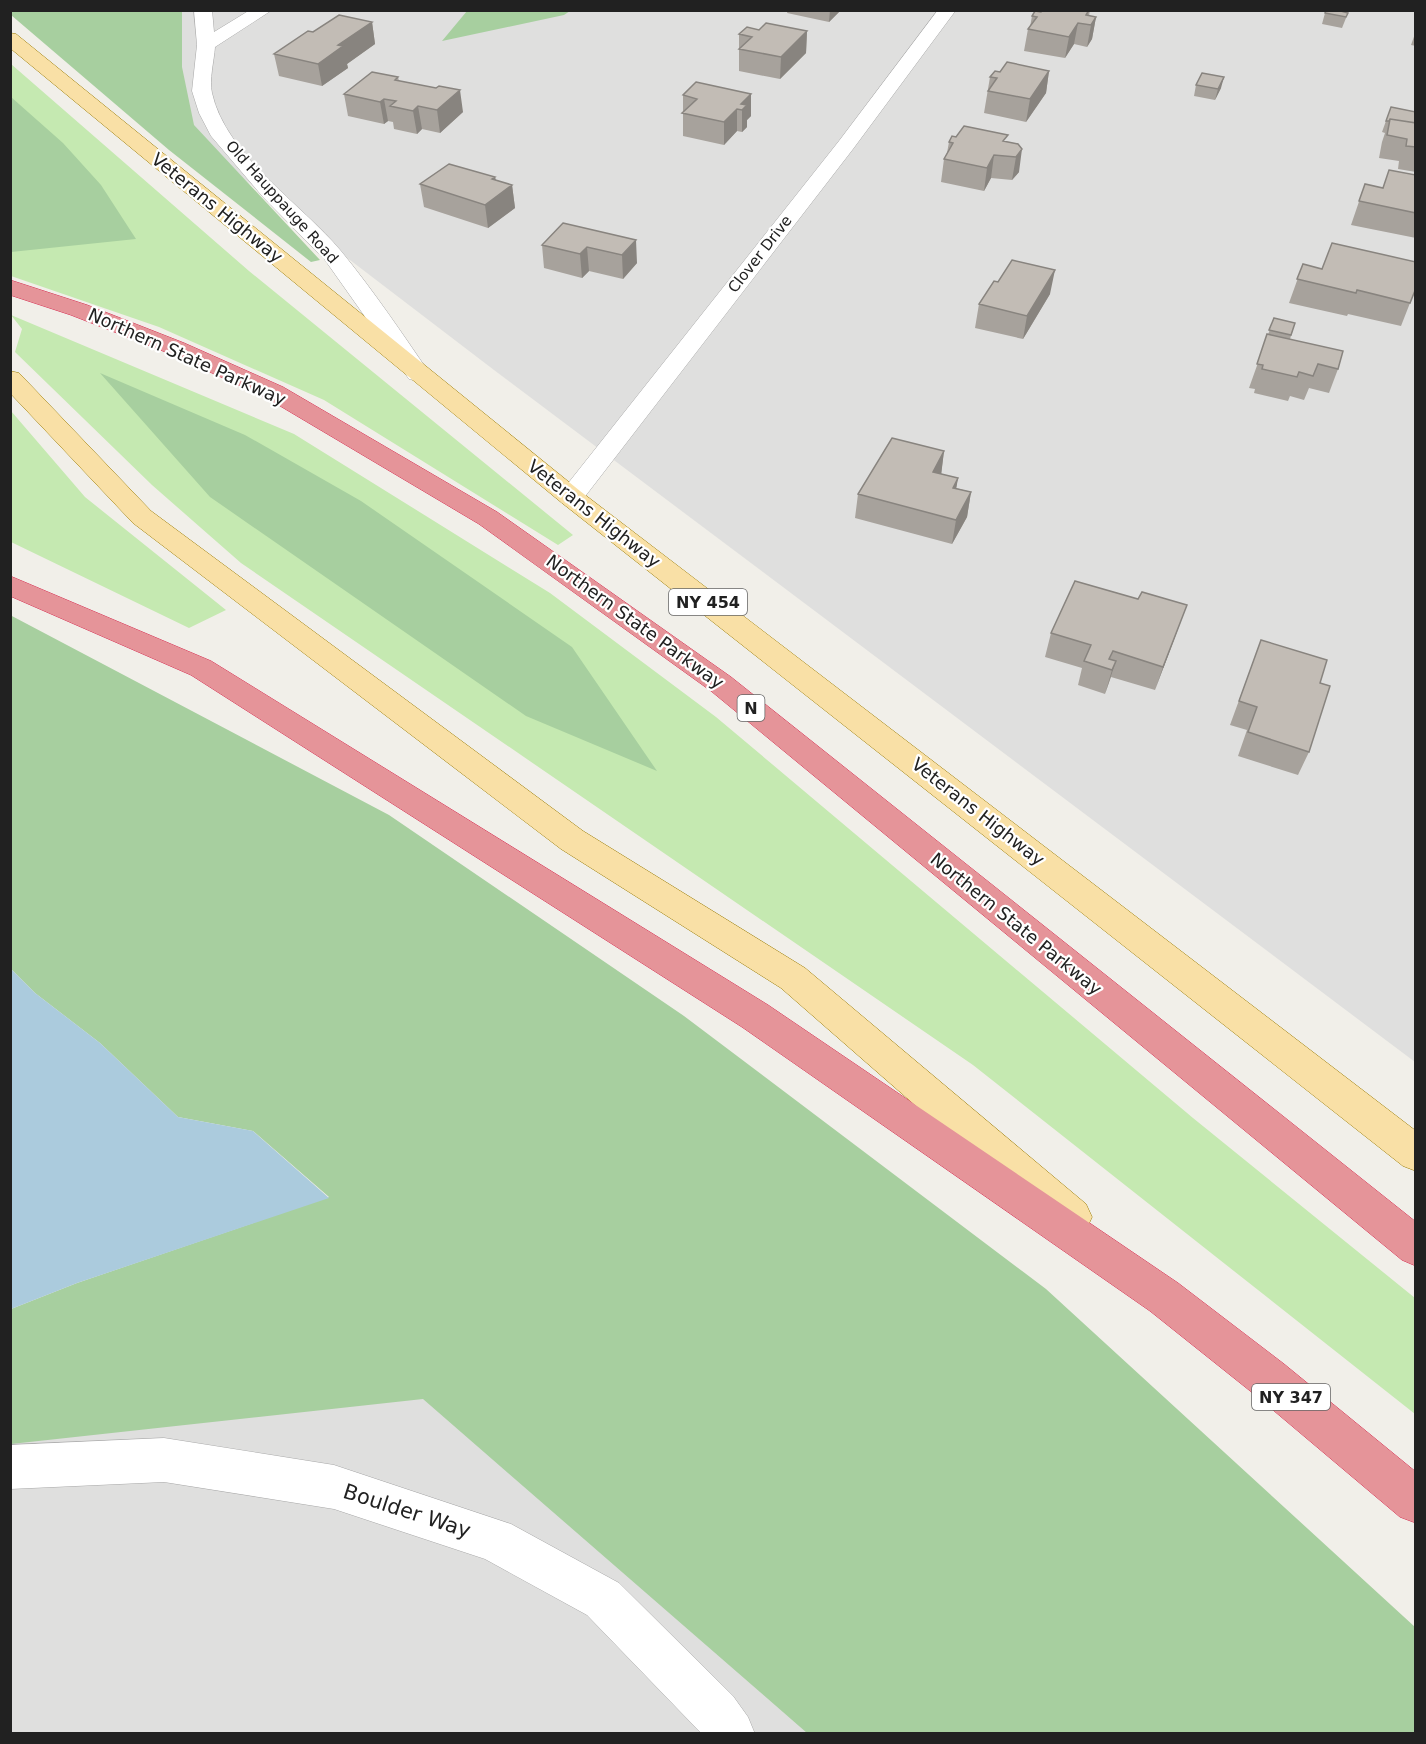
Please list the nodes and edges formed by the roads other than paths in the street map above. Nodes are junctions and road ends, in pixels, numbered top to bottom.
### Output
1 (203, 10) edge
2 (263, 10) edge
3 (947, 10) edge
4 (10, 38) edge
5 (207, 45) junction
6 (10, 287) edge
7 (418, 374) junction
8 (10, 378) edge
9 (571, 497) junction
10 (10, 585) edge
11 (1416, 1154) edge
12 (1416, 1247) edge
13 (1164, 1297) junction
14 (10, 1467) edge
15 (1416, 1501) edge
16 (731, 1734) edge

1 - 5 street, Old Hauppauge Road
2 - 5 street
3 - 9 street, Clover Drive
4 - 7 main road, Veterans Highway / NY 454
5 - 7 street, Old Hauppauge Road
6 - 12 highway, Northern State Parkway / N
7 - 9 main road, Veterans Highway / NY 454
8 - 13 main road
9 - 11 main road, Veterans Highway / NY 454
10 - 13 highway
13 - 15 highway, NY 347
14 - 16 street, Boulder Way

